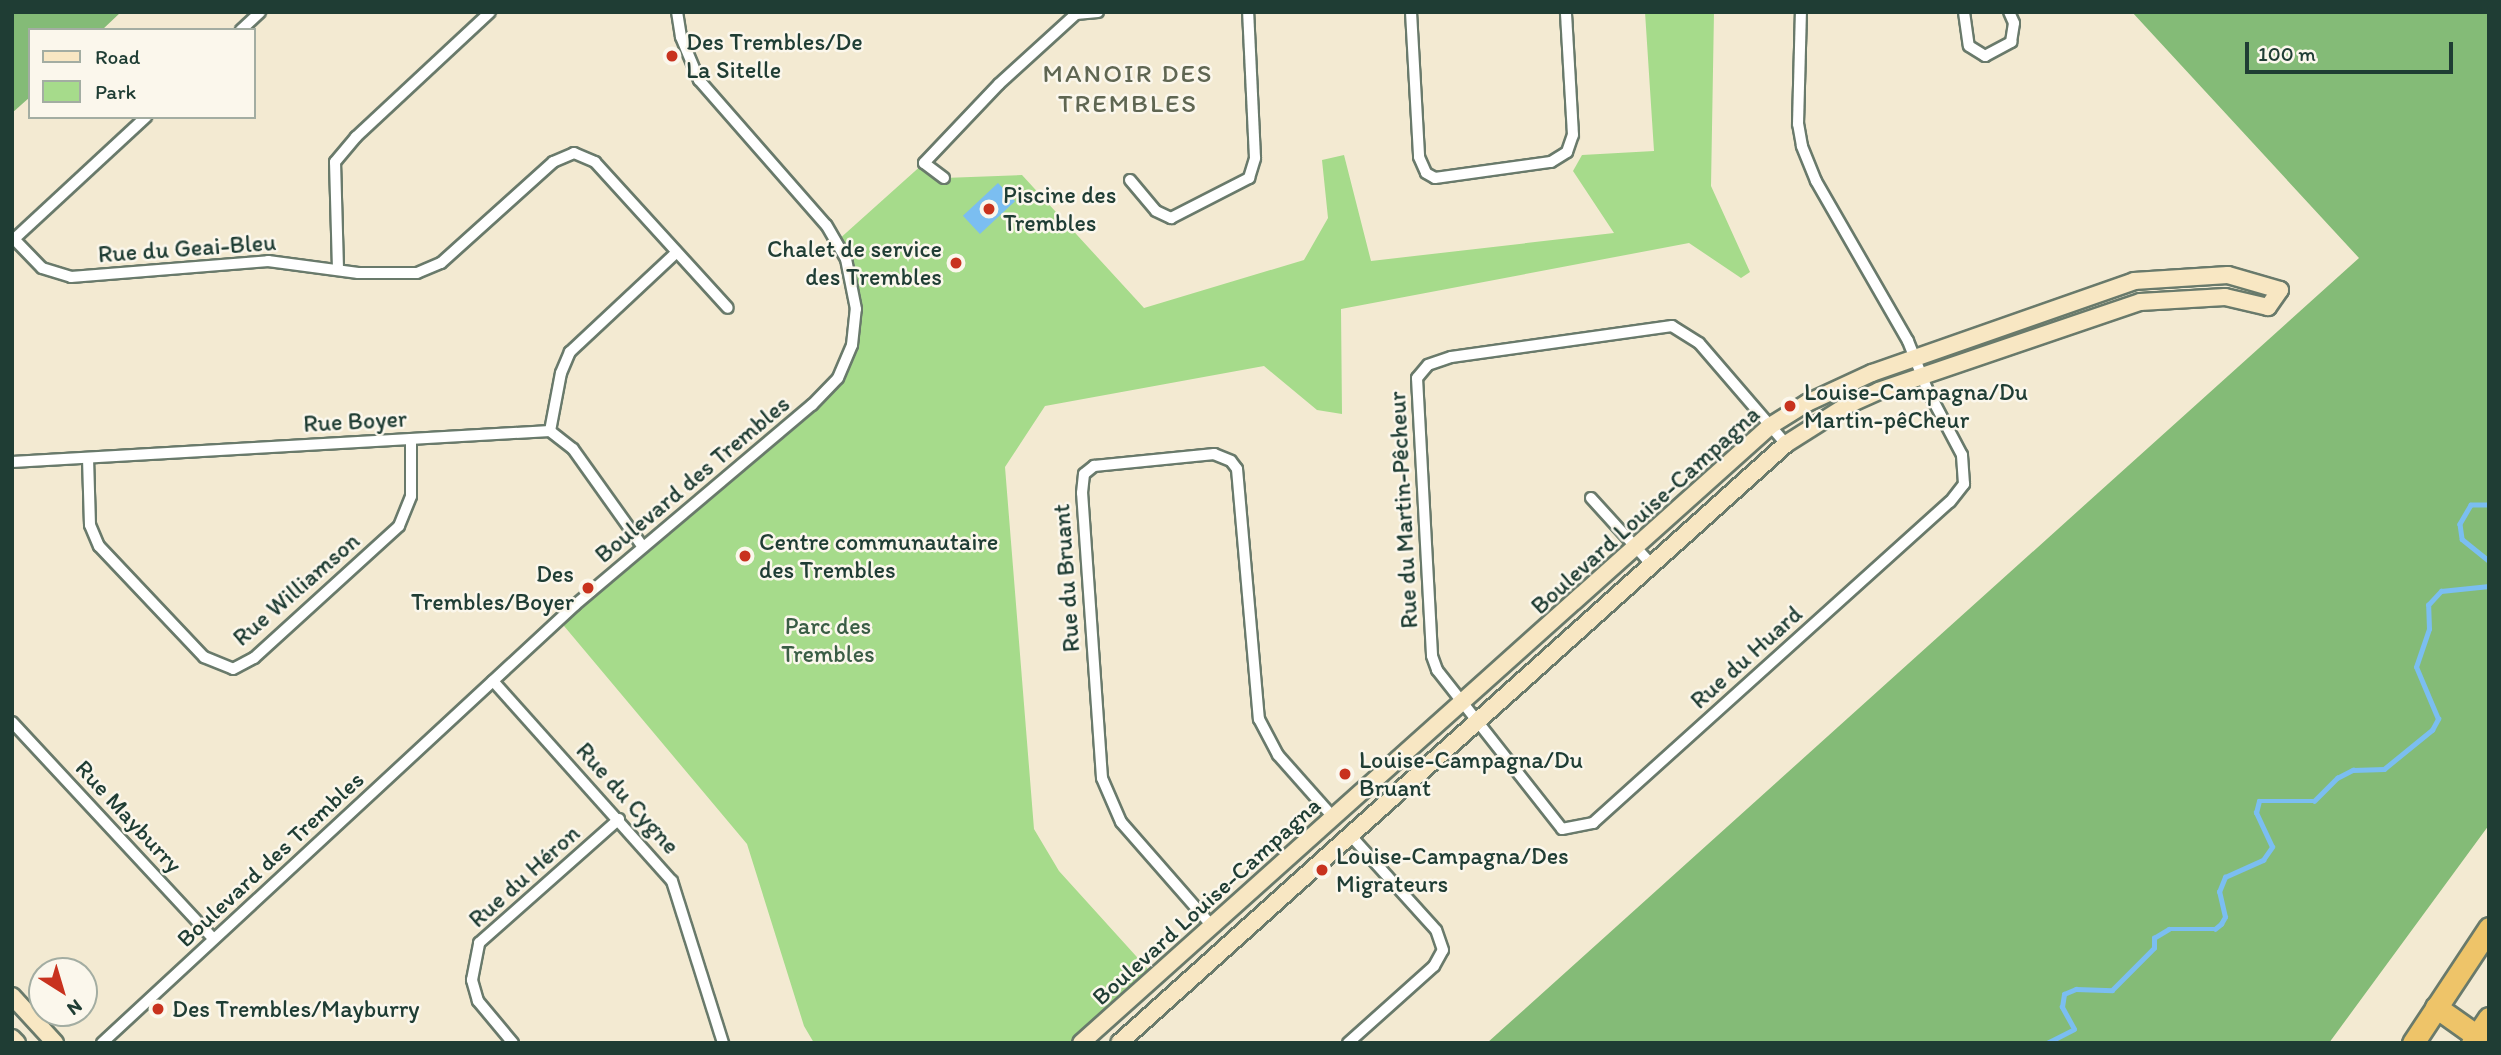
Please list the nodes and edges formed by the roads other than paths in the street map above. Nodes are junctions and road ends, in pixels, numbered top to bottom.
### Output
1 (260, 12) edge
2 (490, 12) edge
3 (677, 12) edge
4 (1098, 12) edge
5 (1248, 12) edge
6 (1411, 12) edge
7 (1566, 12) edge
8 (1801, 12) edge
9 (1964, 12) edge
10 (2009, 12) edge
11 (1076, 13) edge
12 (243, 28) edge
13 (144, 119) edge
14 (944, 178) dead end
15 (1130, 180) dead end
16 (13, 240) edge
17 (677, 252) junction
18 (338, 269) junction
19 (728, 308) dead end
20 (1913, 358) junction
21 (1922, 377) junction
22 (1770, 426) junction
23 (550, 431) junction
24 (411, 439) junction
25 (1786, 444) junction
26 (88, 457) junction
27 (12, 463) edge
28 (1591, 498) dead end
29 (643, 547) junction
30 (1635, 547) junction
31 (1651, 564) junction
32 (493, 681) junction
33 (1464, 703) junction
34 (1476, 719) junction
35 (12, 722) edge
36 (1333, 817) junction
37 (619, 819) junction
38 (1351, 836) junction
39 (1212, 926) junction
40 (2489, 928) edge
41 (214, 939) junction
42 (1227, 944) junction
43 (12, 996) edge
44 (2437, 1007) junction
45 (2479, 1032) edge
46 (12, 1038) edge
47 (17, 1043) edge
48 (55, 1043) edge
49 (102, 1043) edge
50 (513, 1043) edge
51 (723, 1043) edge
52 (1081, 1043) edge
53 (1119, 1043) edge
54 (1348, 1043) edge
55 (2413, 1043) edge

1 - 12 street
2 - 18 street
3 - 29 street, Boulevard des Trembles
4 - 11 street
5 - 15 street
6 - 7 street
8 - 20 street
9 - 10 street
11 - 14 street
13 - 16 street
16 - 18 street, Rue du Geai-Bleu
17 - 18 street, Rue du Geai-Bleu
17 - 19 street, Rue du Geai-Bleu
17 - 23 street
20 - 21 street
20 - 21 street, Boulevard Louise-Campagna
20 - 22 street, Boulevard Louise-Campagna
21 - 25 street, Boulevard Louise-Campagna
21 - 34 street, Rue du Huard
22 - 25 street, Rue du Martin-Pêcheur
22 - 30 street, Boulevard Louise-Campagna
22 - 33 street, Rue du Martin-Pêcheur
23 - 24 street, Rue Boyer
23 - 29 street
24 - 26 street, Rue Boyer
24 - 26 street, Rue Williamson
25 - 31 street, Boulevard Louise-Campagna
26 - 27 street, Rue Boyer
28 - 30 street
29 - 32 street, Boulevard des Trembles
30 - 31 street
30 - 33 street, Boulevard Louise-Campagna
31 - 34 street, Boulevard Louise-Campagna
32 - 37 street, Rue du Cygne
32 - 41 street, Boulevard des Trembles
33 - 34 street, Rue du Martin-Pêcheur
33 - 36 street, Boulevard Louise-Campagna
34 - 38 street, Boulevard Louise-Campagna
35 - 41 street, Rue Mayburry
36 - 38 street
36 - 39 street, Boulevard Louise-Campagna
36 - 39 street, Rue du Bruant
37 - 50 street, Rue du Héron
37 - 51 street, Rue du Cygne
38 - 42 street, Boulevard Louise-Campagna
38 - 54 street
39 - 42 street
39 - 52 street, Boulevard Louise-Campagna
40 - 44 highway
41 - 49 street, Boulevard des Trembles
42 - 53 street, Boulevard Louise-Campagna
43 - 48 street
44 - 45 highway
44 - 55 highway
46 - 47 street

